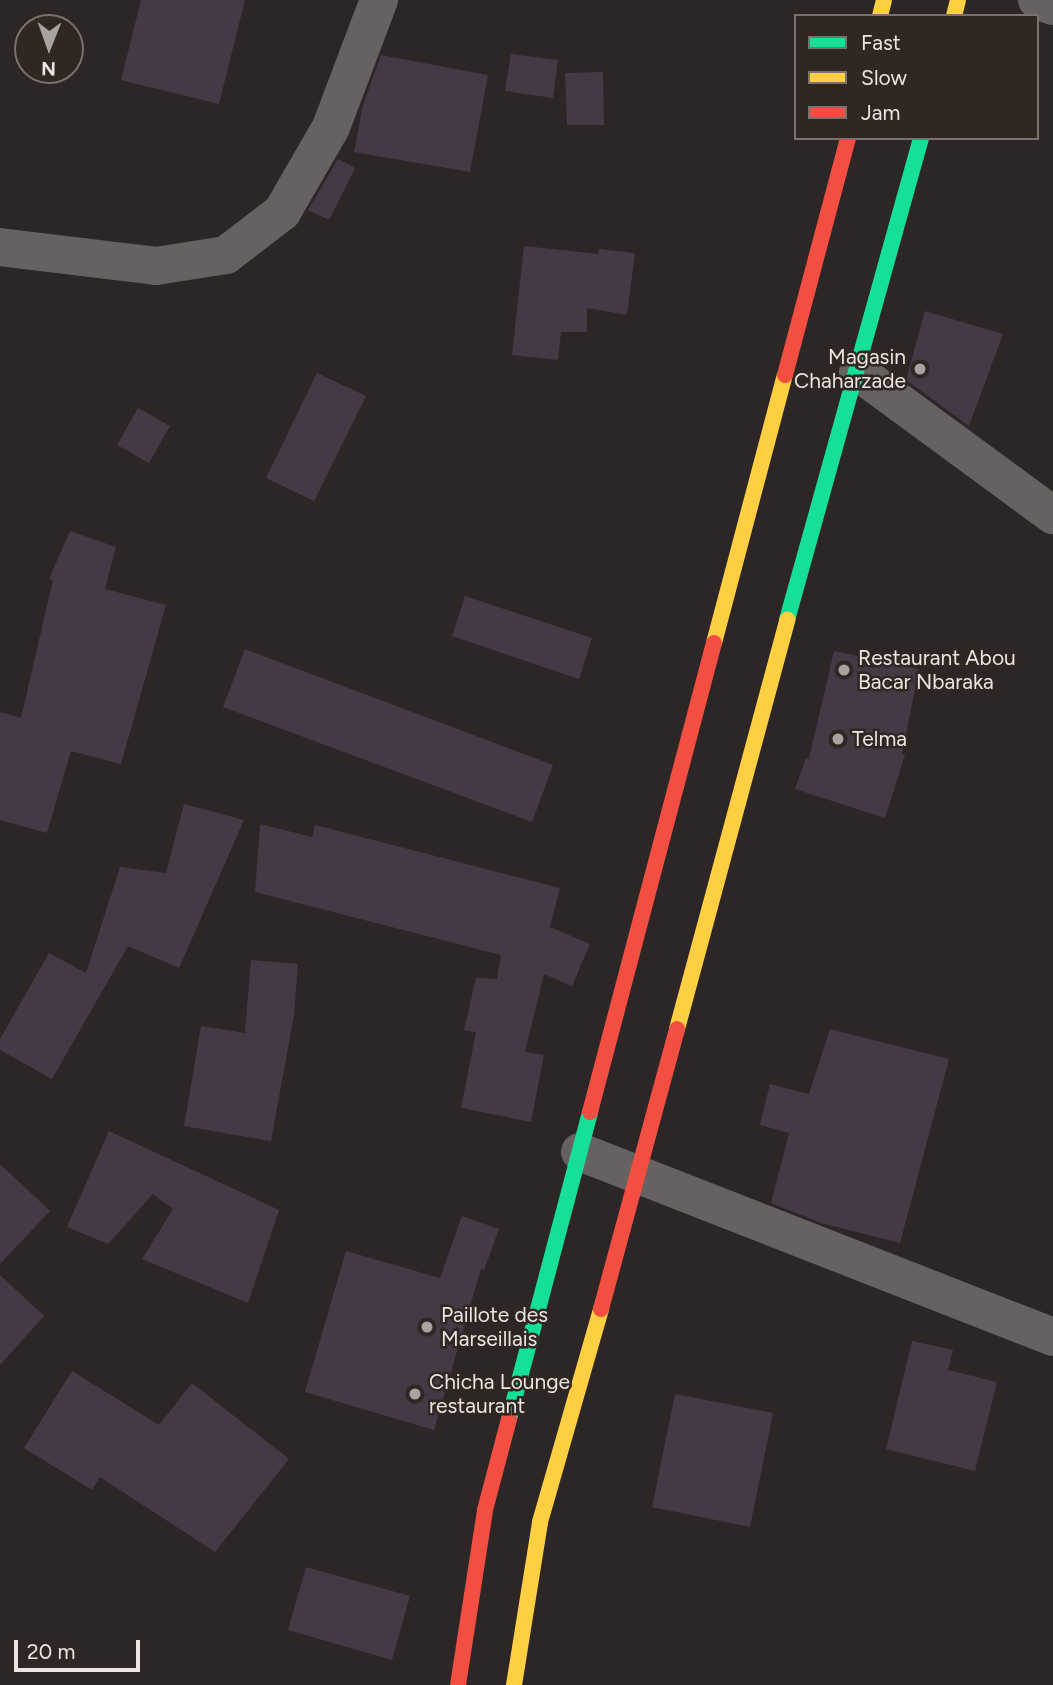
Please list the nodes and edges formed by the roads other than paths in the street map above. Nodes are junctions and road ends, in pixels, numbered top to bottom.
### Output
1 (379, 0) edge
2 (1037, 0) edge
3 (1053, 6) edge
4 (847, 140) edge
5 (919, 140) edge
6 (0, 247) edge
7 (858, 372) junction
8 (1053, 515) edge
9 (580, 1152) junction
10 (639, 1176) junction
11 (1053, 1337) edge
12 (458, 1685) edge
13 (514, 1685) edge

1 - 6 street
2 - 3 street
4 - 9 main road
5 - 7 main road
7 - 8 street
7 - 10 main road
9 - 10 street
9 - 12 main road
10 - 11 street
10 - 13 main road

